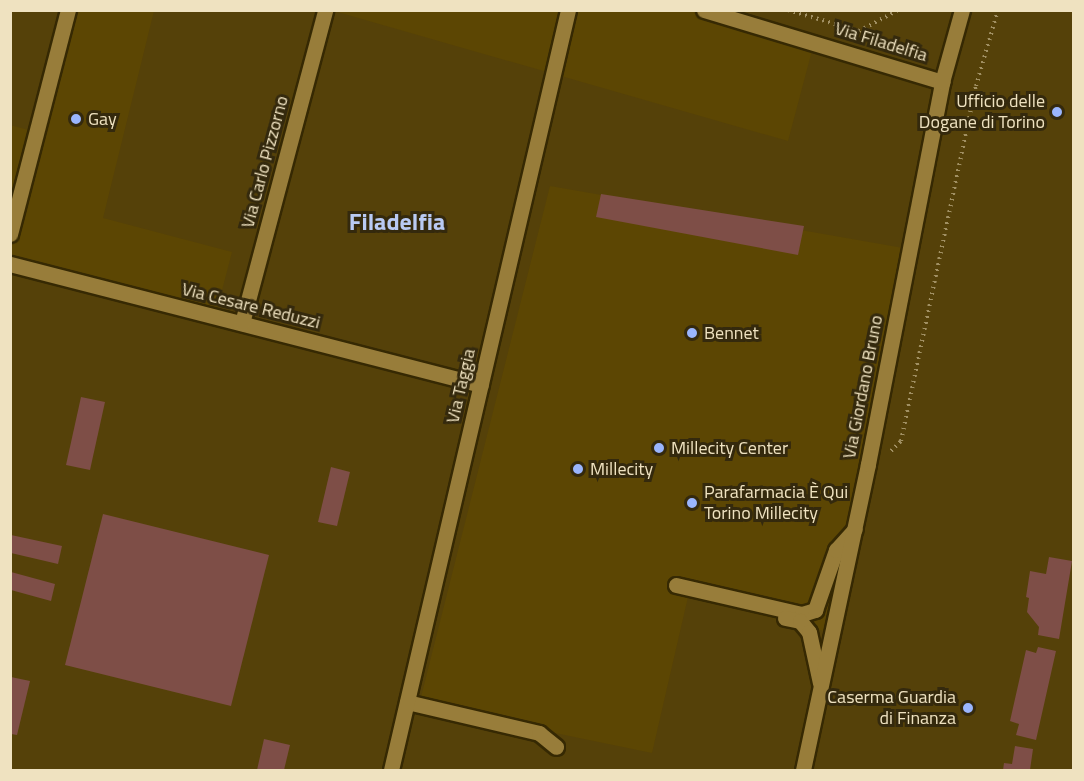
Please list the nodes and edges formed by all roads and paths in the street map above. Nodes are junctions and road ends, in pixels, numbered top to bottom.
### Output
1 (68, 10) edge
2 (324, 10) edge
3 (568, 10) edge
4 (704, 10) edge
5 (788, 10) edge
6 (898, 10) edge
7 (962, 10) edge
8 (998, 10) edge
9 (942, 82) junction
10 (10, 234) edge
11 (10, 264) edge
12 (242, 323) junction
13 (481, 385) junction
14 (887, 455) dead end
15 (855, 530) junction
16 (821, 687) junction
17 (407, 702) junction
18 (556, 747) dead end
19 (391, 771) edge
20 (803, 771) edge

1 - 10 street
2 - 12 street, Via Carlo Pizzorno
3 - 13 street, Via Taggia
4 - 9 street, Via Filadelfia
5 - 6 path
7 - 9 street, Via Giordano Bruno
8 - 14 path
9 - 15 street, Via Giordano Bruno
11 - 12 street, Via Cesare Reduzzi
12 - 13 street, Via Cesare Reduzzi
13 - 17 street, Via Taggia
15 - 16 street, Via Giordano Bruno
15 - 16 street
16 - 20 street, Via Giordano Bruno
17 - 18 street
17 - 19 street, Via Taggia

